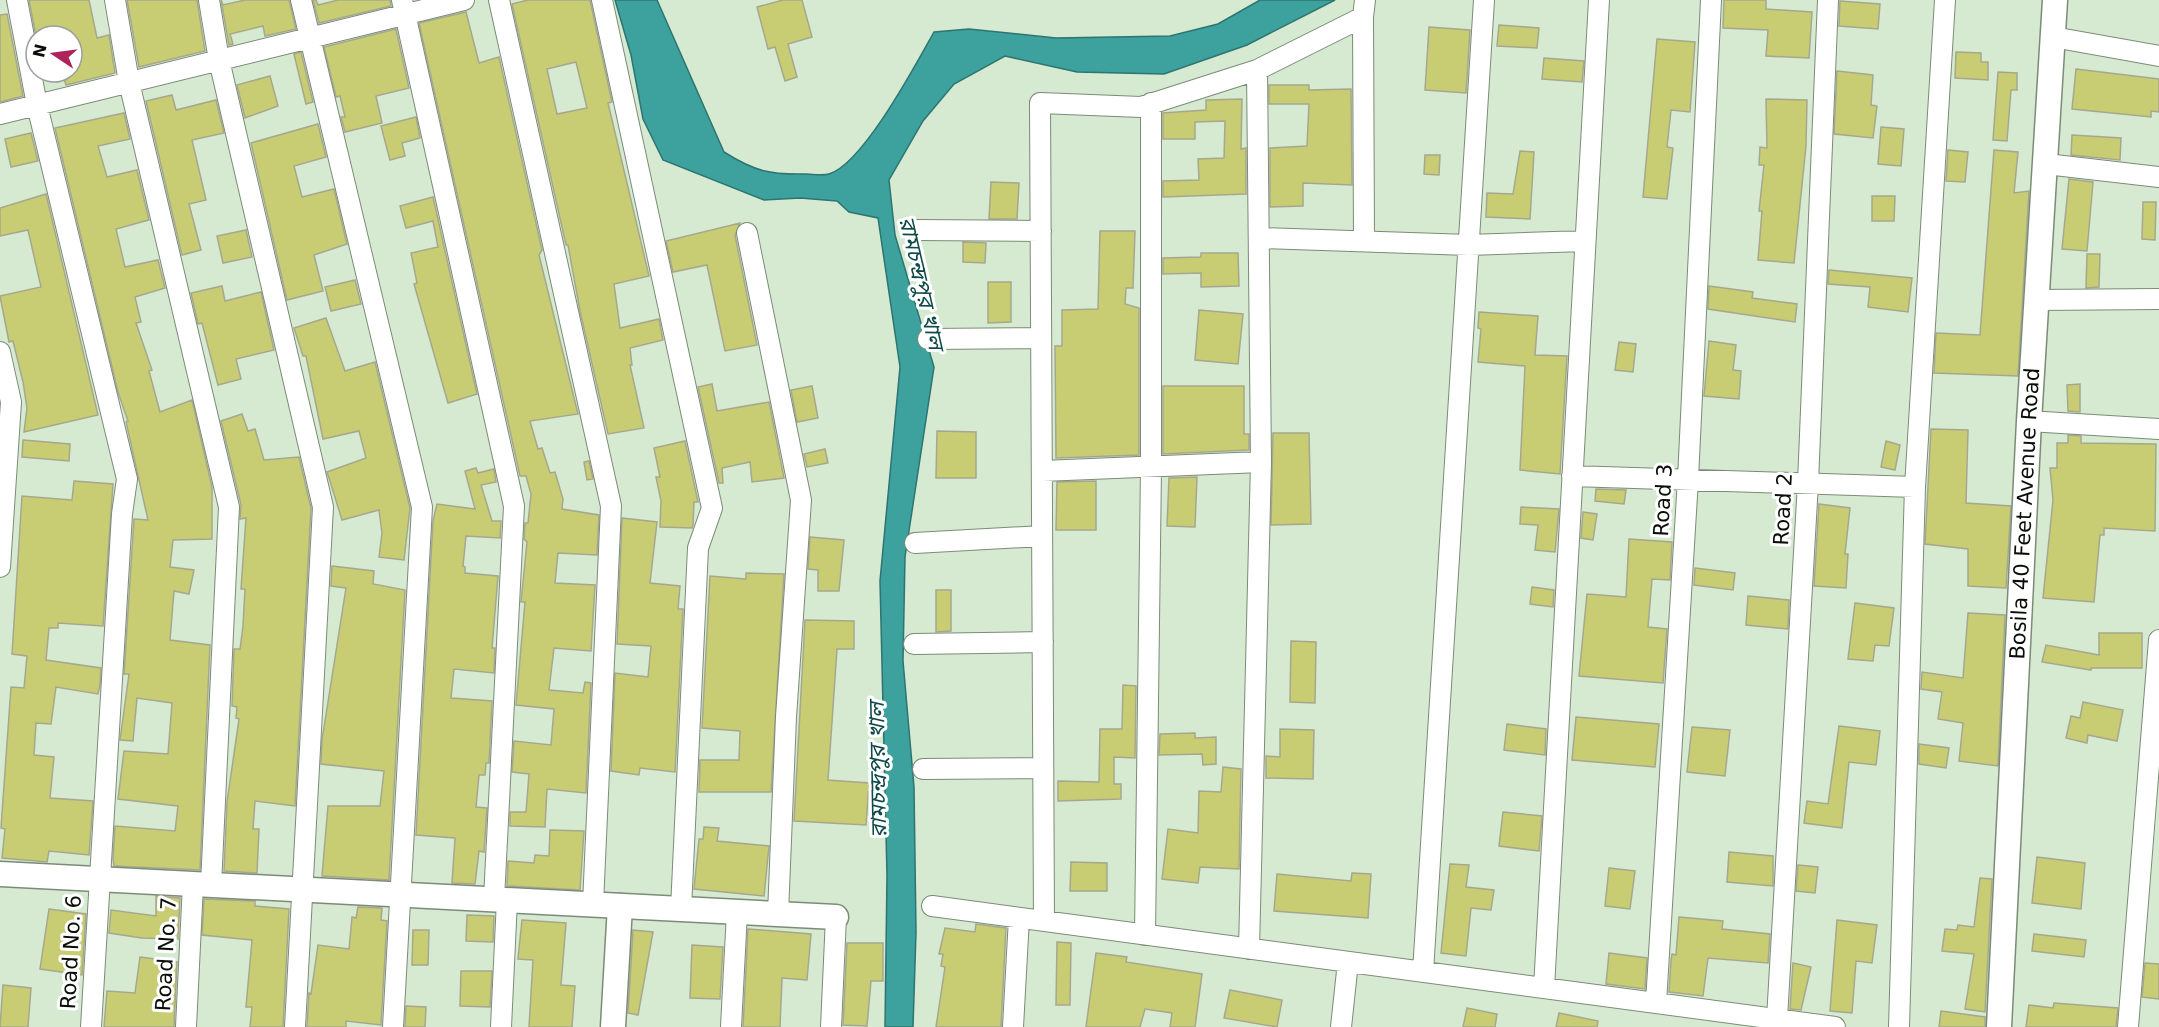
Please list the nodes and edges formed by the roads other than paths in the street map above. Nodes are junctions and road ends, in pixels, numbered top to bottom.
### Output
1 (17, 0) edge
2 (115, 0) edge
3 (209, 0) edge
4 (301, 0) edge
5 (464, 0) edge
6 (499, 0) edge
7 (602, 0) edge
8 (1484, 0) edge
9 (1599, 0) edge
10 (1711, 0) edge
11 (1828, 0) edge
12 (1945, 0) edge
13 (2055, 0) edge
14 (404, 7) edge
15 (1364, 9) edge
16 (2053, 37) junction
17 (309, 38) junction
18 (2159, 56) edge
19 (219, 60) junction
20 (1257, 69) junction
21 (129, 82) junction
22 (1151, 103) junction
23 (37, 105) junction
24 (0, 114) edge
25 (2046, 164) junction
26 (2159, 177) edge
27 (917, 230) dead end
28 (1041, 231) junction
29 (747, 233) dead end
30 (1259, 238) junction
31 (1364, 241) junction
32 (1584, 241) junction
33 (1469, 245) junction
34 (2159, 299) edge
35 (2036, 300) junction
36 (1041, 338) junction
37 (928, 339) dead end
38 (0, 352) edge
39 (2029, 421) junction
40 (2159, 429) edge
41 (1261, 462) junction
42 (1151, 467) junction
43 (1042, 471) junction
44 (1572, 476) junction
45 (1688, 479) junction
46 (1808, 483) junction
47 (1915, 487) junction
48 (1042, 536) junction
49 (915, 543) dead end
50 (0, 567) edge
51 (2159, 640) edge
52 (1042, 642) junction
53 (914, 644) dead end
54 (2158, 662) edge
55 (2155, 762) edge
56 (1043, 768) junction
57 (923, 769) dead end
58 (0, 874) edge
59 (99, 879) junction
60 (202, 884) junction
61 (302, 889) junction
62 (399, 895) junction
63 (500, 900) junction
64 (593, 904) junction
65 (620, 906) junction
66 (932, 906) dead end
67 (681, 909) junction
68 (737, 912) junction
69 (778, 914) junction
70 (836, 917) joint
71 (1018, 918) junction
72 (1044, 921) junction
73 (1145, 935) junction
74 (1249, 948) junction
75 (1348, 962) junction
76 (1423, 972) junction
77 (1544, 988) junction
78 (1656, 1003) junction
79 (1777, 1019) junction
80 (1733, 1020) edge
81 (91, 1027) edge
82 (186, 1027) edge
83 (295, 1027) edge
84 (393, 1027) edge
85 (501, 1027) edge
86 (613, 1027) edge
87 (731, 1027) edge
88 (831, 1027) edge
89 (1013, 1027) edge
90 (1341, 1027) edge
91 (1835, 1027) edge
92 (1899, 1027) edge
93 (1999, 1027) edge
94 (2128, 1027) edge

1 - 23 street, Road No. 6
2 - 21 street, Road No. 7
3 - 19 street
4 - 17 street
5 - 14 street
6 - 64 street
7 - 67 street
8 - 33 street
9 - 32 street
10 - 45 street, Road 3
11 - 46 street, Road 2
12 - 47 street
13 - 16 street, Bosila 40 Feet Avenue Road
14 - 17 street
14 - 63 street
15 - 20 street
15 - 31 street
16 - 18 street
16 - 25 street, Bosila 40 Feet Avenue Road
17 - 19 street
17 - 62 street
19 - 21 street
19 - 61 street
20 - 22 street
20 - 30 street
21 - 23 street
21 - 60 street, Road No. 7
22 - 28 street
22 - 42 street
23 - 24 street
23 - 59 street, Road No. 6
25 - 26 street
25 - 35 street, Bosila 40 Feet Avenue Road
27 - 28 street
28 - 36 street
29 - 69 street
30 - 31 street
30 - 41 street
31 - 33 street
32 - 33 street
32 - 44 street
33 - 76 street
34 - 35 street
35 - 39 street, Bosila 40 Feet Avenue Road
36 - 37 street
36 - 43 street
38 - 50 street
39 - 40 street
39 - 93 street, Bosila 40 Feet Avenue Road
41 - 42 street
41 - 74 street
42 - 43 street
42 - 73 street
43 - 48 street
44 - 45 street
44 - 77 street
45 - 46 street
45 - 78 street, Road 3
46 - 47 street
46 - 79 street, Road 2
47 - 92 street
48 - 49 street
48 - 52 street
51 - 54 street
52 - 53 street
52 - 56 street
54 - 55 street
55 - 94 street
56 - 57 street
56 - 72 street
58 - 59 street
59 - 60 street
59 - 81 street, Road No. 6
60 - 61 street
60 - 82 street, Road No. 7
61 - 62 street
61 - 83 street
62 - 63 street
62 - 84 street
63 - 64 street
63 - 85 street
64 - 65 street
65 - 67 street
65 - 86 street
66 - 71 street
67 - 68 street
68 - 69 street
68 - 87 street
69 - 70 street
70 - 88 street
71 - 72 street
71 - 89 street
72 - 73 street
73 - 74 street
74 - 75 street
75 - 76 street
75 - 90 street
76 - 77 street
77 - 78 street
78 - 80 street
79 - 80 street
79 - 91 street

